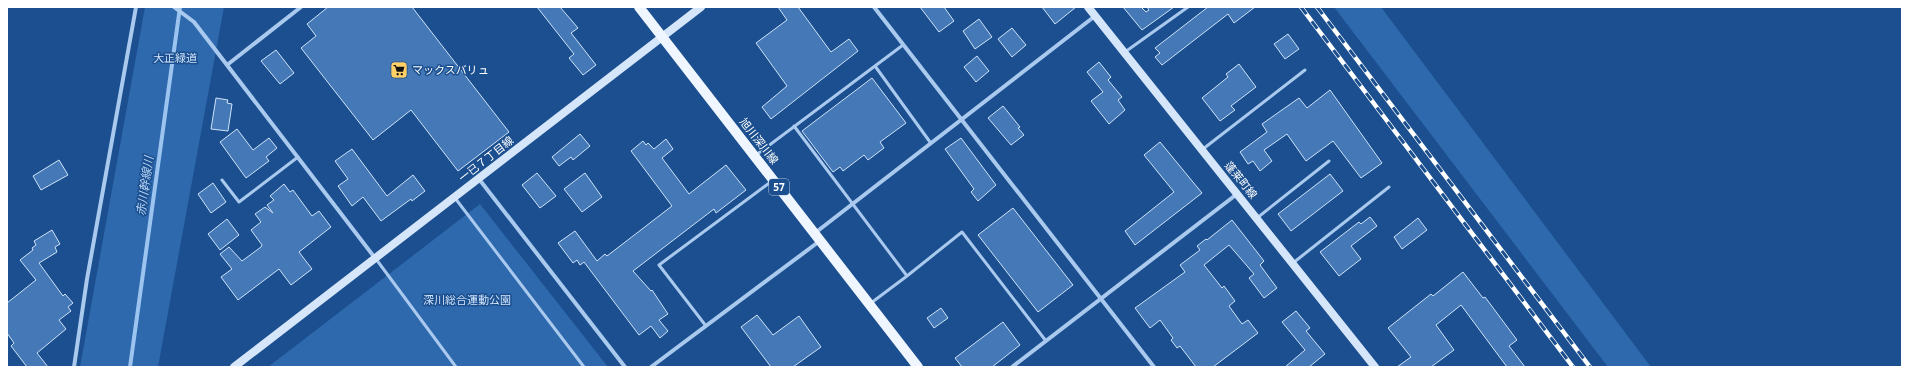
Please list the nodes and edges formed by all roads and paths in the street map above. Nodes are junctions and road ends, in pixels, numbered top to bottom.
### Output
1 (136, 7) edge
2 (174, 7) edge
3 (301, 7) edge
4 (639, 7) edge
5 (701, 7) edge
6 (875, 7) edge
7 (1088, 7) edge
8 (1188, 7) edge
9 (1095, 15) junction
10 (663, 37) junction
11 (903, 44) junction
12 (1125, 52) junction
13 (227, 65) junction
14 (875, 66) junction
15 (1306, 70) dead end
16 (961, 118) junction
17 (794, 126) junction
18 (930, 142) junction
19 (1203, 149) junction
20 (755, 156) junction
21 (298, 157) junction
22 (1329, 161) dead end
23 (480, 178) junction
24 (222, 180) dead end
25 (774, 180) junction
26 (1388, 187) dead end
27 (1238, 194) junction
28 (454, 198) junction
29 (852, 203) junction
30 (1257, 218) junction
31 (818, 236) junction
32 (375, 259) junction
33 (1293, 262) junction
34 (907, 276) junction
35 (1101, 299) junction
36 (870, 304) junction
37 (706, 326) junction
38 (1046, 341) junction
39 (74, 367) edge
40 (234, 367) edge
41 (456, 367) edge
42 (584, 367) edge
43 (625, 367) edge
44 (651, 367) edge
45 (918, 367) edge
46 (1012, 367) edge
47 (1154, 367) edge
48 (1375, 367) edge

1 - 39 street
2 - 13 street
3 - 13 street
4 - 10 main road, 旭川深川線 / 57
5 - 10 street, 一已７丁目線
6 - 11 street
7 - 9 street, 蓬莱町線
8 - 12 lane
9 - 12 street, 蓬莱町線
9 - 16 street
10 - 20 main road, 旭川深川線 / 57
10 - 23 street, 一已７丁目線
11 - 14 lane
11 - 16 street
12 - 19 street, 蓬莱町線
13 - 21 street
14 - 17 lane
14 - 18 lane
15 - 19 lane
16 - 18 street
16 - 35 street
17 - 20 lane
17 - 29 lane
18 - 29 street
19 - 27 street, 蓬莱町線
20 - 25 main road, 旭川深川線 / 57
21 - 24 lane
21 - 32 street
22 - 30 lane
23 - 28 street, 一已７丁目線
23 - 43 street
25 - 31 main road, 旭川深川線 / 57
25 - 37 lane
26 - 33 lane
27 - 30 street, 蓬莱町線
27 - 35 street
28 - 32 street, 一已７丁目線
28 - 42 lane
29 - 31 street
29 - 34 lane
30 - 33 street, 蓬莱町線
31 - 36 main road, 旭川深川線 / 57
31 - 37 street
32 - 40 street, 一已７丁目線
32 - 41 lane
33 - 48 street, 蓬莱町線
34 - 36 lane
34 - 38 lane
35 - 38 street
35 - 47 street
36 - 45 main road, 旭川深川線 / 57
37 - 44 street
38 - 46 street

